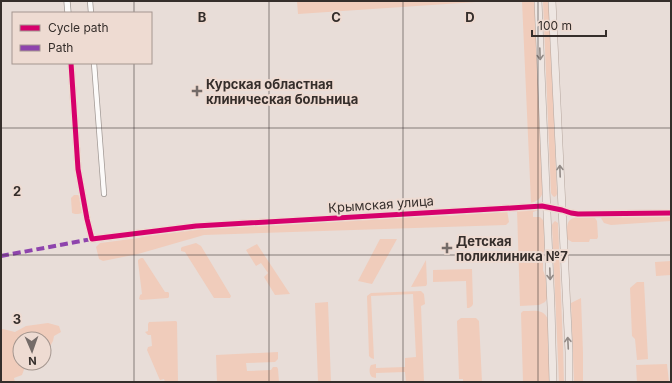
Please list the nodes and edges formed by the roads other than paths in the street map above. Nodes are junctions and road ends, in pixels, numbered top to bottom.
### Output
1 (67, 1) edge
2 (90, 1) edge
3 (538, 1) edge
4 (552, 1) edge
5 (68, 12) edge
6 (91, 12) edge
7 (71, 64) edge
8 (94, 64) edge
9 (561, 193) junction
10 (104, 194) dead end
11 (546, 194) junction
12 (547, 207) junction
13 (562, 210) junction
14 (671, 213) edge
15 (548, 221) junction
16 (562, 221) junction
17 (553, 382) edge
18 (569, 382) edge

1 - 5 street
2 - 6 street
3 -> 11 main road
9 -> 4 main road
7 - 12 street, Крымская улица
8 - 10 street
9 - 11 main road
9 - 13 main road
11 - 12 main road
12 - 13 street, Крымская улица
12 - 15 main road
13 - 14 street, Крымская улица
13 - 16 main road
15 - 16 main road
15 -> 17 main road
18 -> 16 main road

